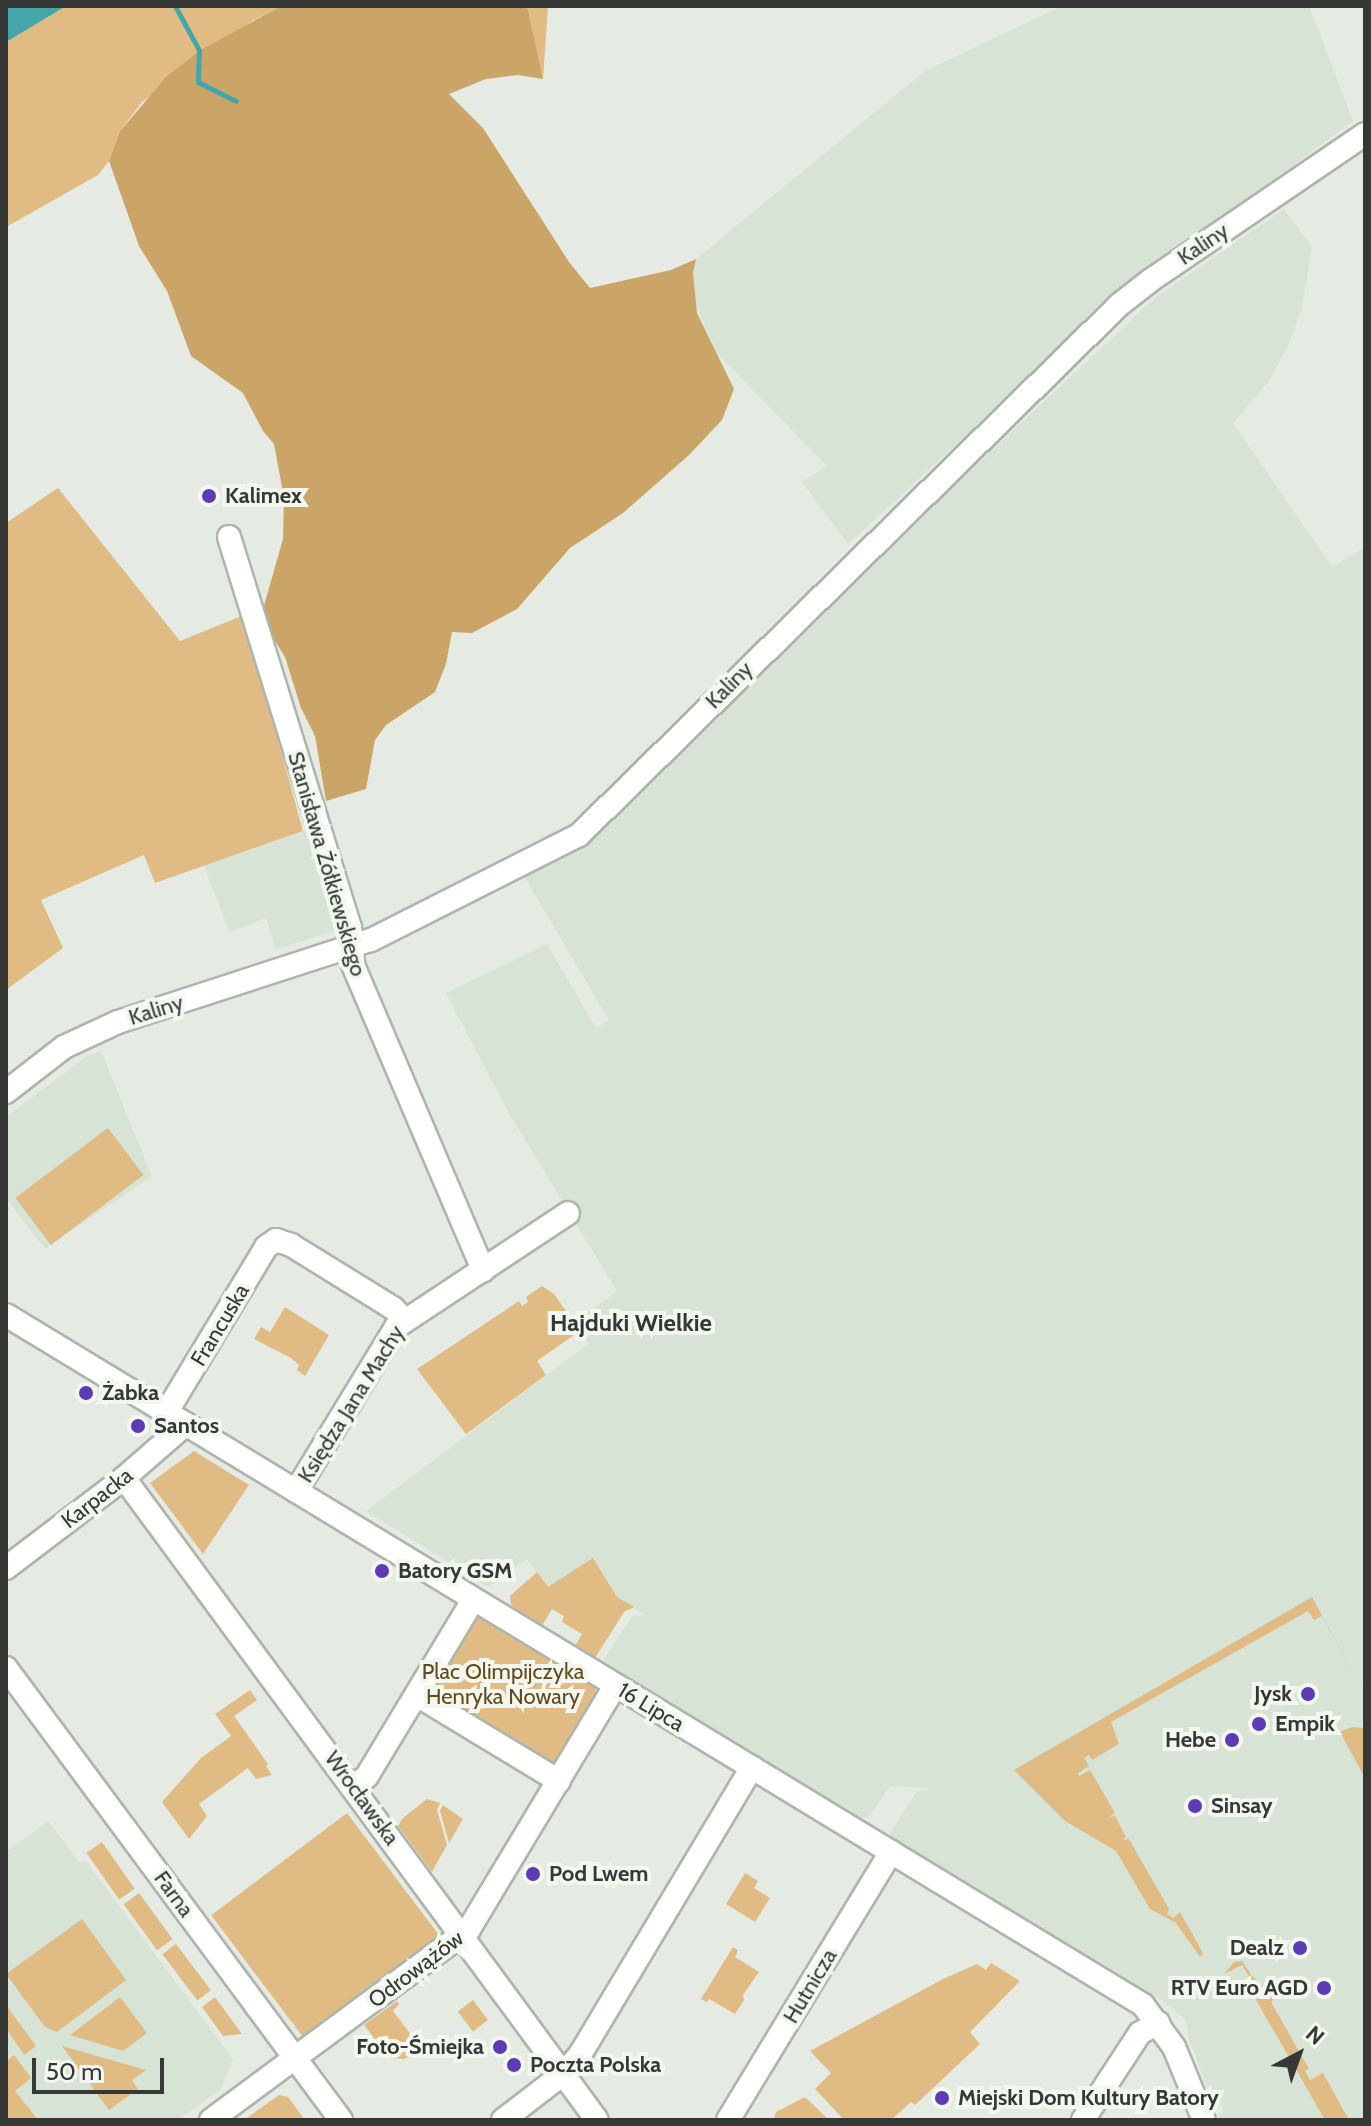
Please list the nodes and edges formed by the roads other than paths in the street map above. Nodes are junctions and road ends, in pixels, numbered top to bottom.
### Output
1 (1365, 134) edge
2 (229, 537) dead end
3 (352, 948) junction
4 (6, 1092) edge
5 (568, 1213) dead end
6 (483, 1270) junction
7 (6, 1315) edge
8 (404, 1319) junction
9 (176, 1419) junction
10 (124, 1478) junction
11 (296, 1491) junction
12 (6, 1568) edge
13 (473, 1600) junction
14 (6, 1668) edge
15 (615, 1686) junction
16 (417, 1695) junction
17 (752, 1767) junction
18 (559, 1781) junction
19 (354, 1787) junction
20 (891, 1852) junction
21 (462, 1935) junction
22 (1158, 2023) junction
23 (296, 2058) junction
24 (563, 2074) junction
25 (211, 2120) edge
26 (341, 2120) edge
27 (503, 2120) edge
28 (597, 2120) edge
29 (728, 2120) edge
30 (1083, 2120) edge
31 (1204, 2120) edge

1 - 3 street, Kaliny
2 - 3 street, Stanisława Żółkiewskiego
3 - 4 street, Kaliny
3 - 6 street, Stanisława Żółkiewskiego
5 - 6 street, Księdza Jana Machy
6 - 8 street, Księdza Jana Machy
7 - 9 street, 16 Lipca
8 - 9 street, Francuska
8 - 11 street, Księdza Jana Machy
9 - 10 street, Karpacka
9 - 11 street, 16 Lipca
10 - 12 street, Karpacka
10 - 19 street, Wrocławska
11 - 13 street, 16 Lipca
13 - 15 street, 16 Lipca
13 - 16 street
14 - 23 street, Farna
15 - 17 street, 16 Lipca
15 - 18 street, Odrowążów
16 - 18 street
16 - 19 street
17 - 20 street, 16 Lipca
17 - 24 street
18 - 21 street, Odrowążów
19 - 21 street, Wrocławska
20 - 22 street, 16 Lipca
20 - 29 street, Hutnicza
21 - 23 street, Odrowążów
21 - 24 street, Wrocławska
22 - 30 street
22 - 31 street, 16 Lipca
23 - 25 street, Odrowążów
23 - 26 street, Farna
24 - 27 street
24 - 28 street, Wrocławska

